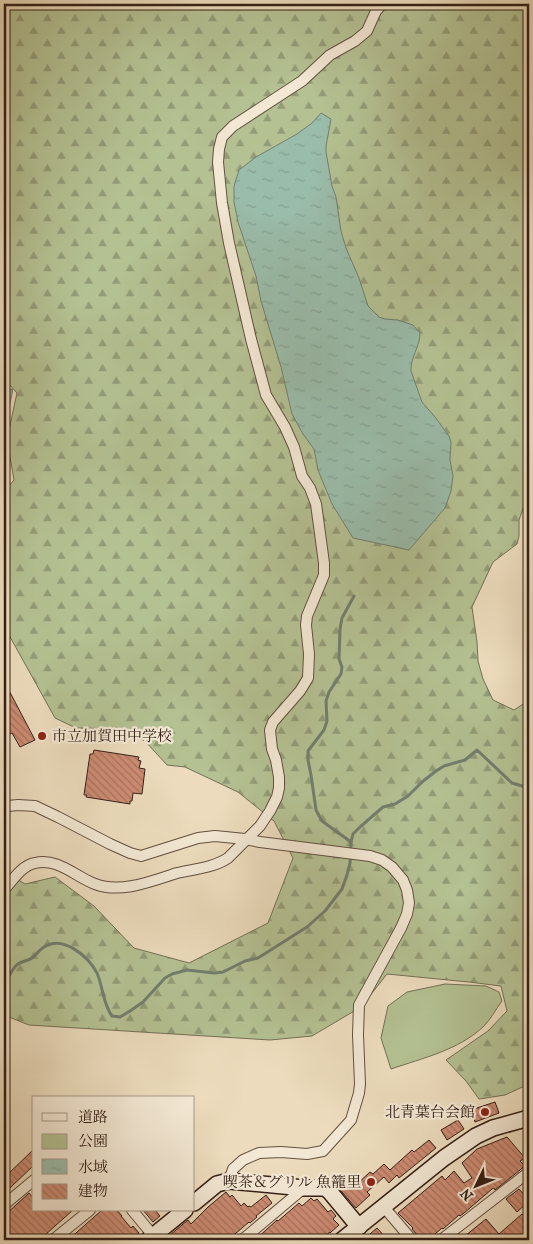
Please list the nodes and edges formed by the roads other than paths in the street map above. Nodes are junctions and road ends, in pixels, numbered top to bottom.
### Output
1 (382, 4) edge
2 (4, 809) edge
3 (245, 839) junction
4 (4, 890) edge
5 (529, 1118) edge
6 (529, 1172) edge
7 (229, 1181) junction
8 (32, 1182) edge
9 (304, 1188) junction
10 (195, 1202) edge
11 (4, 1205) edge
12 (383, 1206) junction
13 (88, 1212) edge
14 (133, 1212) edge
15 (182, 1212) edge
16 (359, 1226) junction
17 (152, 1239) edge
18 (53, 1240) edge
19 (242, 1240) edge
20 (342, 1240) edge
21 (412, 1240) edge
22 (441, 1240) edge

1 - 3 street
2 - 3 street
3 - 4 street
3 - 7 street
5 - 12 street
6 - 22 street
7 - 9 street
7 - 10 street
8 - 11 street
9 - 16 street
9 - 19 street
12 - 16 street
12 - 21 street
13 - 18 street
14 - 17 street
15 - 17 street
16 - 20 street

